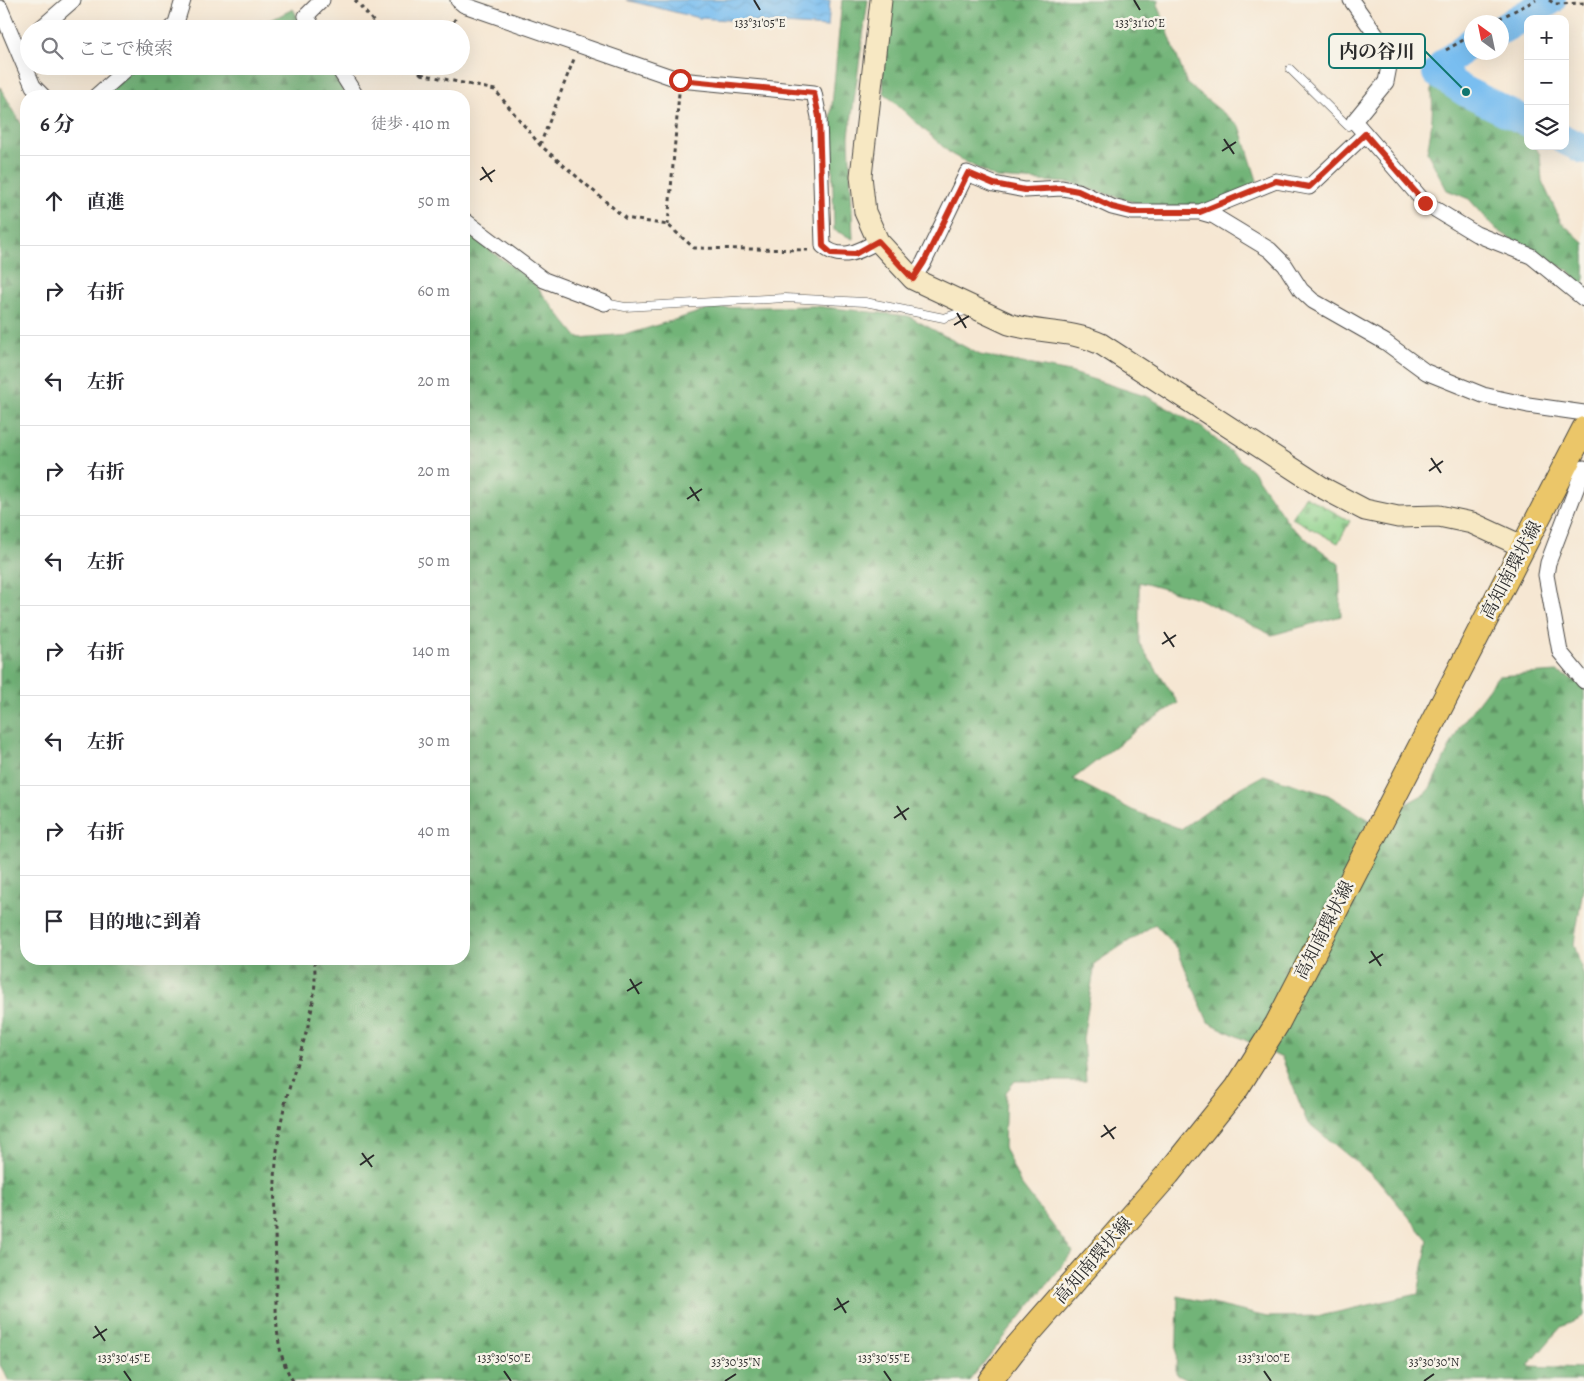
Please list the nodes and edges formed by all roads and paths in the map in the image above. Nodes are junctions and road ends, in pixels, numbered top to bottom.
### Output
1 (73, 0) edge
2 (183, 0) edge
3 (322, 0) edge
4 (355, 0) edge
5 (458, 0) edge
6 (881, 0) edge
7 (1351, 0) edge
8 (1536, 0) edge
9 (1549, 0) edge
10 (1584, 3) edge
11 (0, 8) edge
12 (1506, 15) edge
13 (50, 20) edge
14 (177, 20) edge
15 (308, 20) edge
16 (372, 20) edge
17 (20, 38) edge
18 (1464, 40) edge
19 (580, 45) junction
20 (1446, 50) dead end
21 (1290, 69) dead end
22 (30, 75) edge
23 (120, 75) edge
24 (343, 75) edge
25 (426, 75) edge
26 (680, 80) junction
27 (37, 90) edge
28 (103, 90) edge
29 (352, 90) edge
30 (1354, 122) junction
31 (1365, 134) junction
32 (540, 144) junction
33 (1200, 212) junction
34 (470, 224) edge
35 (668, 225) junction
36 (878, 241) junction
37 (829, 251) junction
38 (913, 279) junction
39 (1584, 299) edge
40 (605, 304) joint
41 (974, 307) junction
42 (1584, 413) edge
43 (1584, 429) edge
44 (1584, 468) edge
45 (1524, 547) junction
46 (1584, 681) edge
47 (314, 965) edge
48 (293, 1381) edge
49 (990, 1381) edge

1 - 13 street
2 - 14 street
3 - 15 street
4 - 16 path
5 - 19 street
6 - 36 street
7 - 30 street
8 - 12 path
9 - 10 path
11 - 17 street
18 - 20 path
19 - 26 street
19 - 32 path
21 - 30 lane
22 - 27 street
23 - 28 street
24 - 29 street
25 - 32 path
26 - 35 path
26 - 37 street
30 - 31 street
31 - 33 street
31 - 39 street
32 - 35 path
33 - 38 street
33 - 42 street
34 - 40 street
35 - 37 path
36 - 37 street
36 - 38 street
38 - 41 street
40 - 41 lane
41 - 45 street
43 - 45 main road, 高知南環状線
44 - 46 street
45 - 49 main road, 高知南環状線
47 - 48 path

